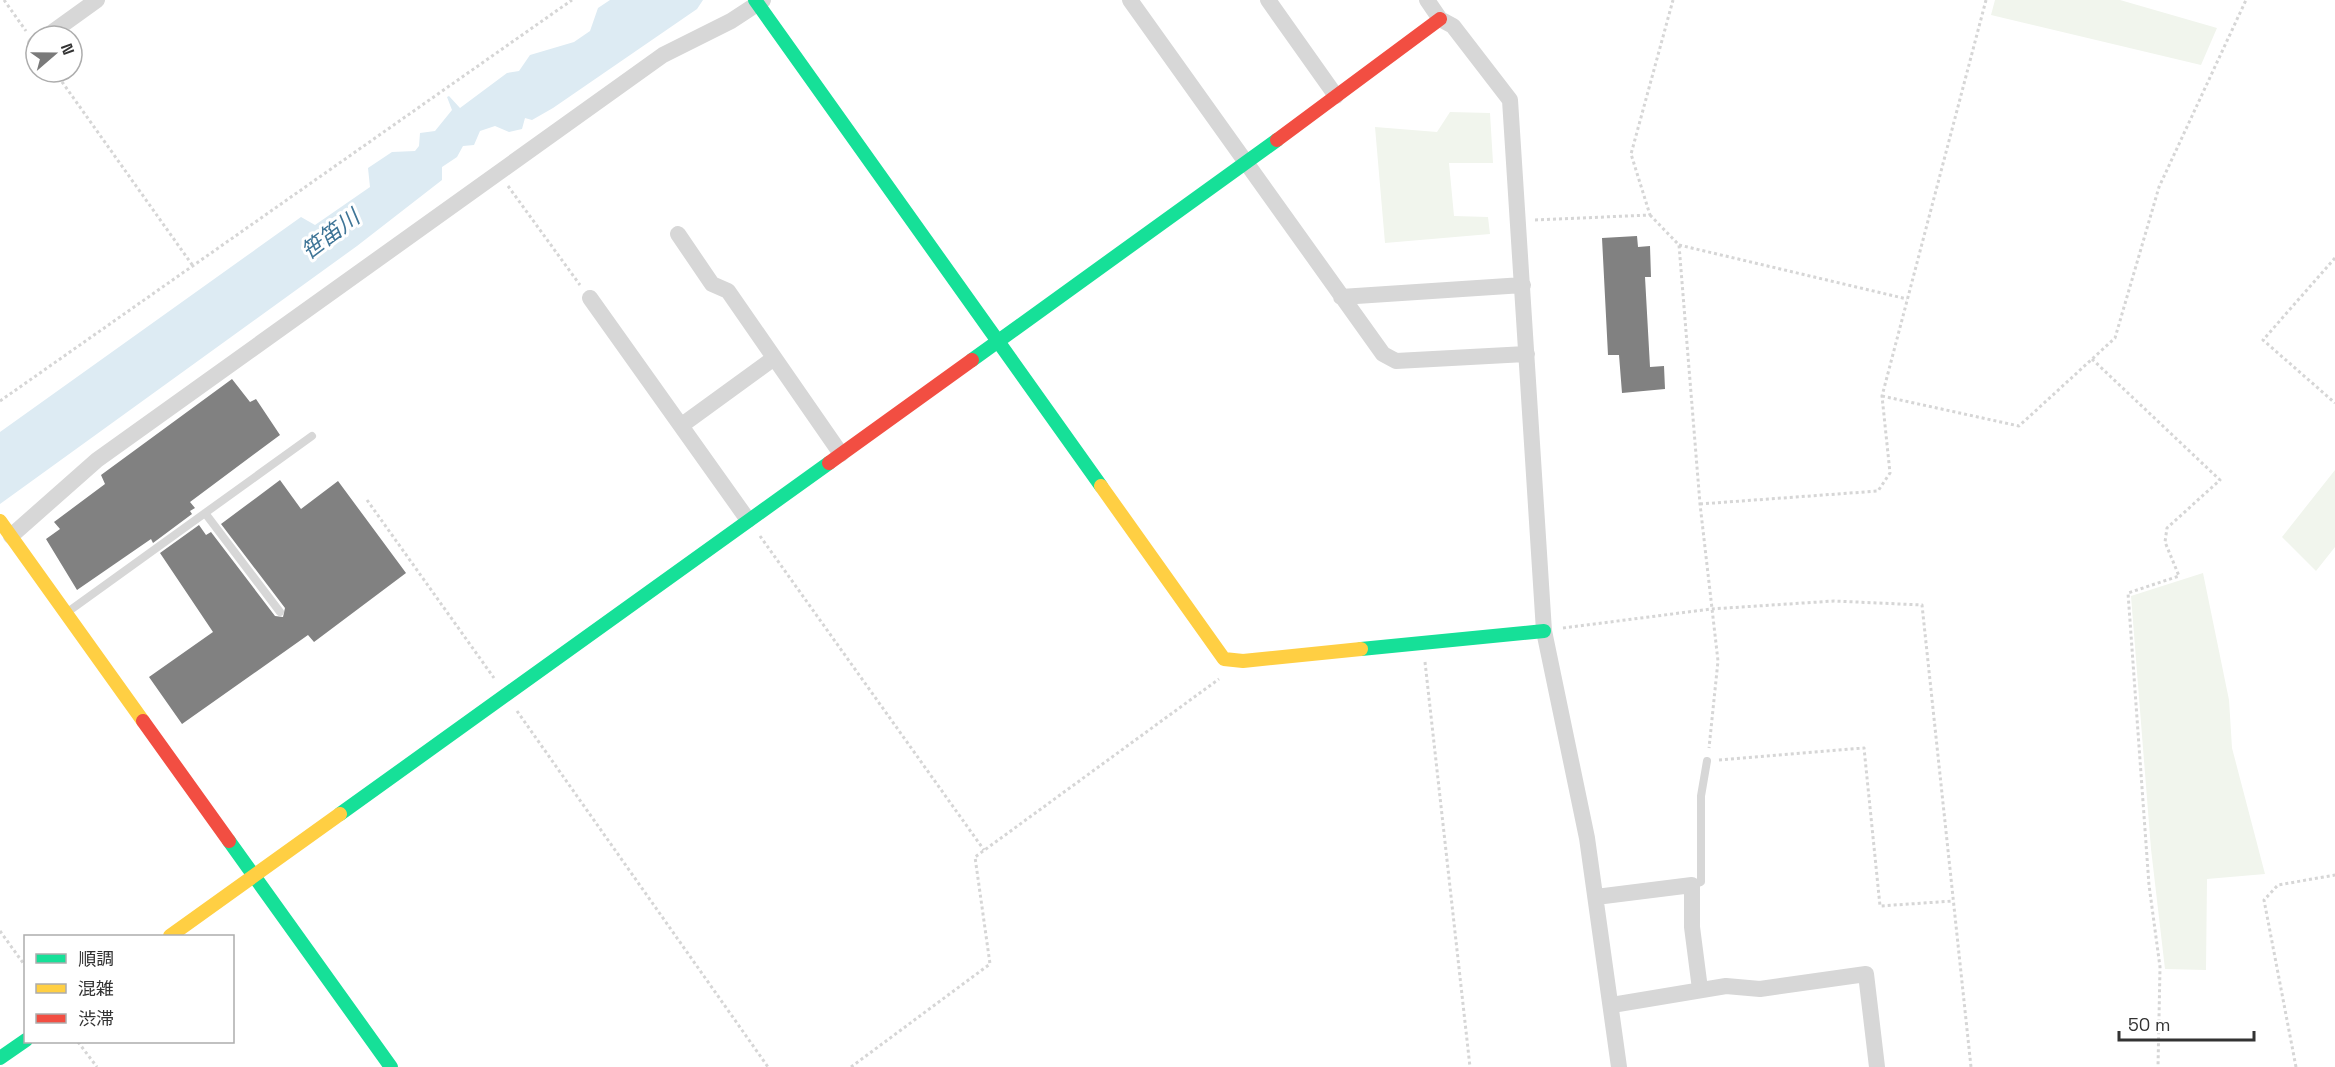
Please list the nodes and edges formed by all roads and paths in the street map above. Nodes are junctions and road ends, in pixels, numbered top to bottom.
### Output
1 (4, 0) edge
2 (572, 0) edge
3 (1130, 0) edge
4 (1268, 0) edge
5 (1427, 0) edge
6 (1673, 0) edge
7 (1986, 0) edge
8 (2246, 0) edge
9 (88, 2) edge
10 (758, 2) edge
11 (1440, 19) junction
12 (61, 24) edge
13 (24, 28) edge
14 (64, 84) edge
15 (1336, 96) junction
16 (1245, 164) junction
17 (499, 173) junction
18 (1650, 215) junction
19 (1518, 221) junction
20 (678, 234) dead end
21 (1679, 245) junction
22 (2335, 258) edge
23 (193, 266) junction
24 (1522, 285) junction
25 (1341, 297) junction
26 (590, 298) joint
27 (1907, 299) junction
28 (996, 341) junction
29 (1527, 354) junction
30 (774, 358) junction
31 (2092, 360) junction
32 (1882, 396) junction
33 (0, 401) edge
34 (2335, 403) edge
35 (682, 425) junction
36 (312, 436) dead end
37 (841, 454) junction
38 (367, 500) dead end
39 (1700, 504) junction
40 (205, 513) junction
41 (748, 520) junction
42 (0, 521) edge
43 (11, 536) junction
44 (1711, 609) junction
45 (280, 612) dead end
46 (66, 613) junction
47 (1544, 631) junction
48 (1423, 643) junction
49 (1243, 661) junction
50 (505, 695) junction
51 (1707, 761) junction
52 (984, 850) junction
53 (2335, 875) edge
54 (254, 876) junction
55 (1692, 885) junction
56 (1596, 897) junction
57 (1953, 901) junction
58 (0, 931) edge
59 (171, 935) edge
60 (24, 964) edge
61 (1700, 989) junction
62 (1612, 1005) junction
63 (24, 1041) edge
64 (79, 1043) edge
65 (0, 1059) edge
66 (97, 1067) edge
67 (391, 1067) edge
68 (768, 1067) edge
69 (851, 1067) edge
70 (1470, 1067) edge
71 (1619, 1067) edge
72 (1877, 1067) edge
73 (1971, 1067) edge
74 (2158, 1067) edge
75 (2296, 1067) edge

1 - 13 path
2 - 23 path
3 - 16 street
4 - 15 street
5 - 11 street
6 - 18 path
7 - 27 path
8 - 31 path
9 - 12 street
10 - 17 street
10 - 28 street
11 - 15 street
11 - 19 street
14 - 23 path
15 - 16 street
16 - 25 street
16 - 28 street
17 - 26 path
17 - 43 street
18 - 19 path
18 - 21 path
19 - 24 street
20 - 30 street
21 - 27 path
21 - 39 path
22 - 34 path
23 - 33 path
24 - 25 street
24 - 29 street
25 - 29 street
26 - 35 street
27 - 32 path
28 - 37 street
28 - 49 street
29 - 47 street
30 - 35 street
30 - 37 street
31 - 32 path
31 - 74 path
32 - 39 path
35 - 41 street
36 - 40 lane
37 - 41 street
38 - 50 path
39 - 44 path
40 - 45 lane
40 - 46 lane
41 - 50 street
41 - 52 path
42 - 43 street
43 - 46 street
44 - 47 path
44 - 51 path
44 - 57 path
46 - 54 street
47 - 48 street
47 - 56 street
48 - 49 street
48 - 70 path
49 - 52 path
50 - 54 street
50 - 68 path
51 - 55 lane
51 - 57 path
52 - 69 path
53 - 75 path
54 - 59 street
54 - 67 street
55 - 56 street
55 - 61 street
56 - 62 street
57 - 73 path
58 - 60 path
61 - 62 street
61 - 72 street
62 - 71 street
63 - 65 street
64 - 66 path

